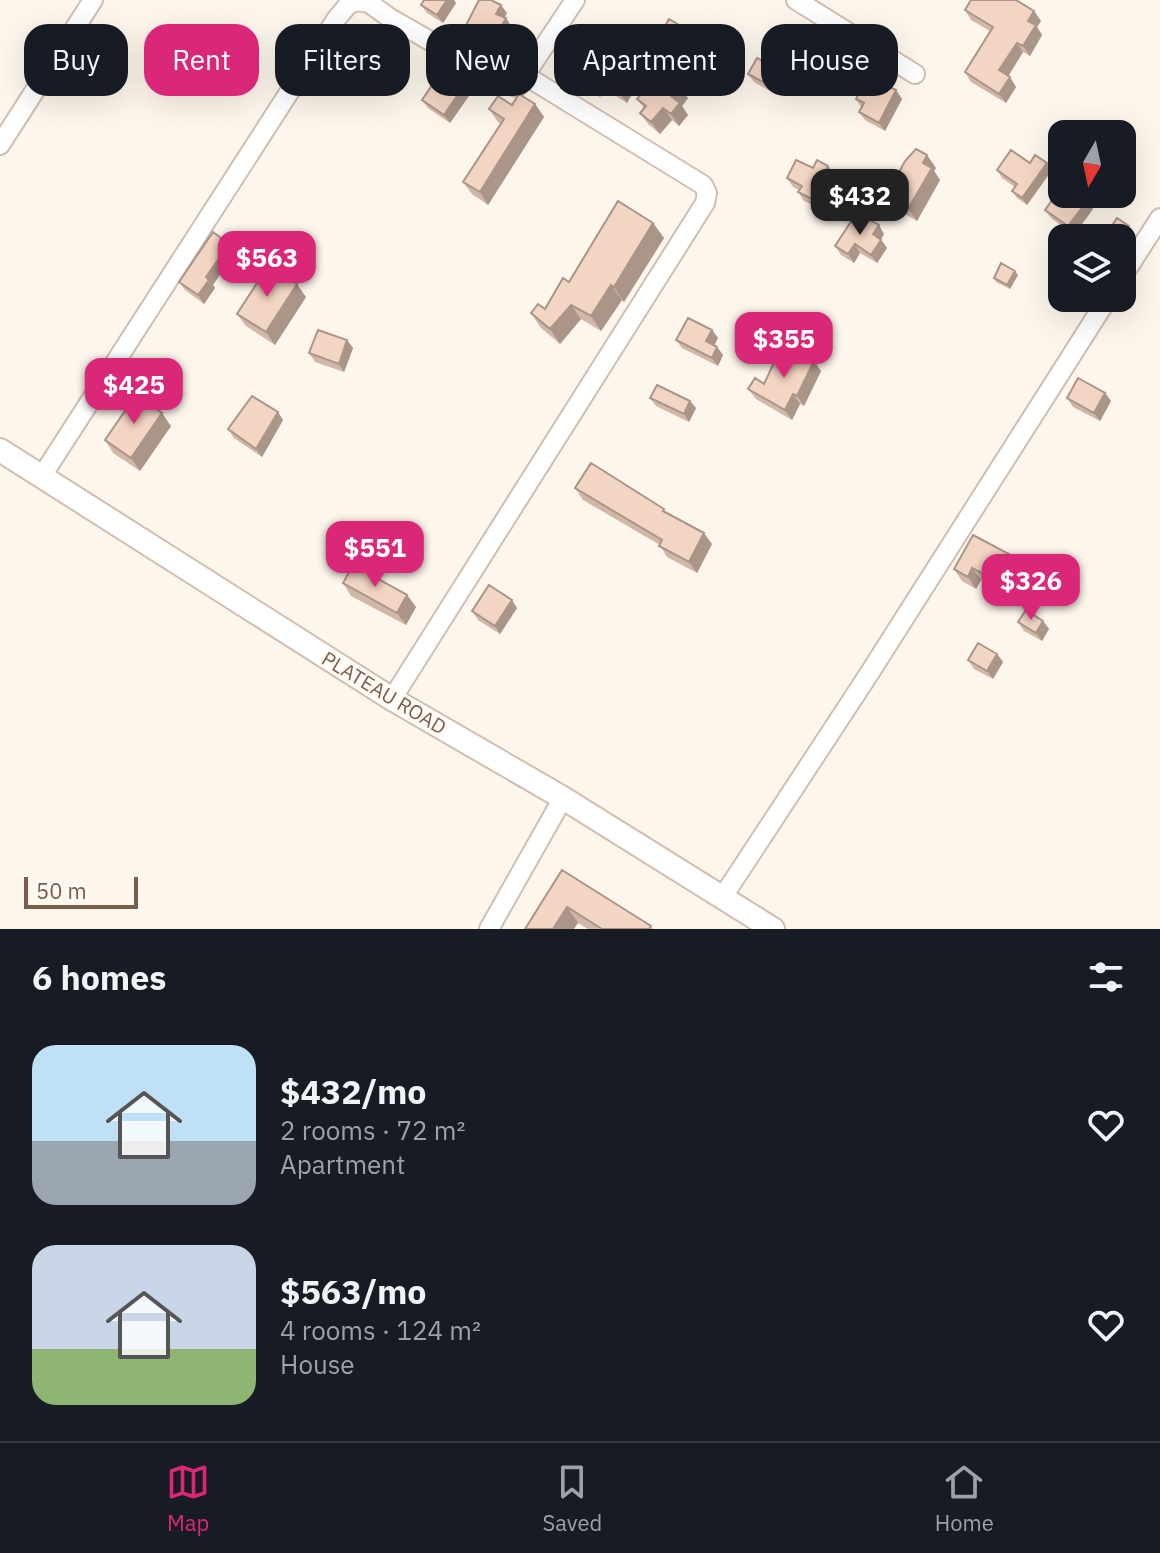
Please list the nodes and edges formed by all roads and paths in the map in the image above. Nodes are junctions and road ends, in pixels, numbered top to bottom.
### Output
1 (93, 0) edge
2 (575, 0) edge
3 (796, 0) edge
4 (426, 39) edge
5 (538, 57) edge
6 (915, 74) dead end
7 (538, 83) edge
8 (0, 145) edge
9 (1160, 218) edge
10 (1136, 255) edge
11 (1099, 312) edge
12 (0, 450) edge
13 (42, 476) junction
14 (392, 699) junction
15 (563, 798) junction
16 (722, 898) junction
17 (489, 929) edge
18 (773, 929) edge

1 - 8 street
2 - 5 street
3 - 6 street
4 - 13 street
7 - 14 street
9 - 10 street
11 - 16 street
12 - 13 street, PLATEAU ROAD
13 - 14 street, PLATEAU ROAD
14 - 15 street, PLATEAU ROAD
15 - 16 street, PLATEAU ROAD
15 - 17 street
16 - 18 street, PLATEAU ROAD

